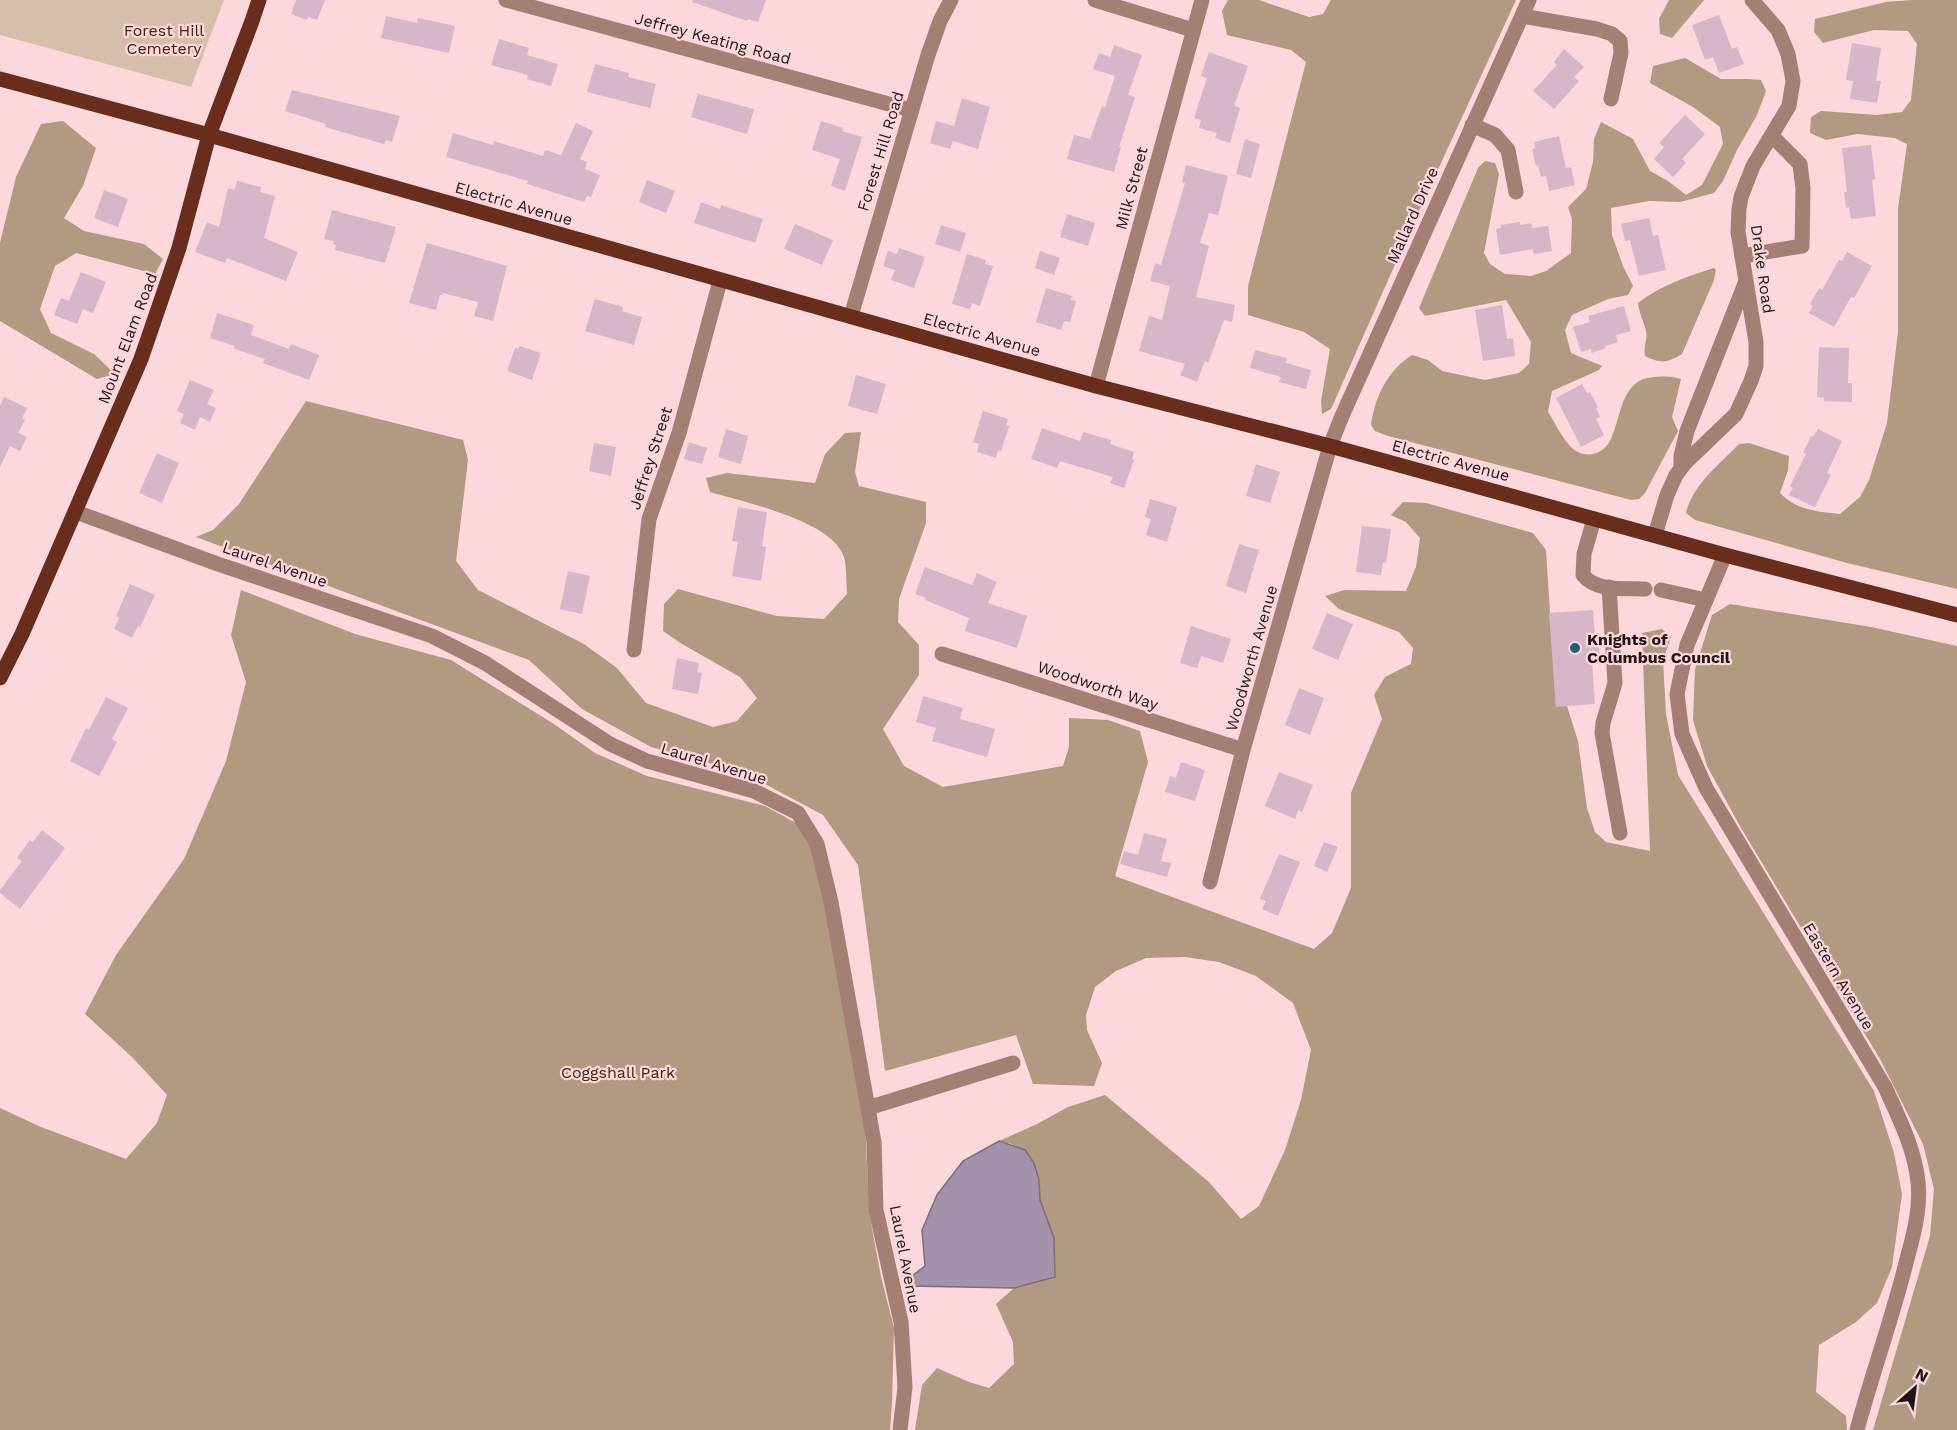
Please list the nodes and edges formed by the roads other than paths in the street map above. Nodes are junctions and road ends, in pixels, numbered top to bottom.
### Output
1 (259, 0) edge
2 (506, 0) edge
3 (951, 0) edge
4 (1095, 0) edge
5 (1202, 0) edge
6 (1529, 0) edge
7 (1752, 0) edge
8 (1522, 16) junction
9 (1193, 30) junction
10 (0, 79) edge
11 (1611, 99) dead end
12 (911, 110) junction
13 (1472, 125) junction
14 (209, 135) junction
15 (1772, 136) junction
16 (1516, 192) dead end
17 (1742, 256) junction
18 (720, 280) junction
19 (1746, 281) junction
20 (851, 316) junction
21 (1096, 386) junction
22 (1330, 446) junction
23 (1681, 468) junction
24 (76, 512) junction
25 (1594, 519) junction
26 (1655, 535) junction
27 (1725, 555) junction
28 (1609, 587) junction
29 (1645, 589) dead end
30 (1661, 590) dead end
31 (1706, 600) junction
32 (1957, 615) edge
33 (634, 650) dead end
34 (942, 654) dead end
35 (0, 678) edge
36 (1243, 750) junction
37 (1620, 833) dead end
38 (1210, 882) dead end
39 (1013, 1063) dead end
40 (868, 1108) junction
41 (900, 1430) edge
42 (1857, 1430) edge

1 - 14 main road, Mount Elam Road
2 - 12 street, Jeffrey Keating Road
3 - 12 street, Forest Hill Road
4 - 9 street
5 - 9 street, Milk Street
6 - 8 street, Mallard Drive
7 - 15 street, Drake Road
8 - 11 street
8 - 13 street, Mallard Drive
9 - 21 street, Milk Street
10 - 14 main road, Electric Avenue
12 - 20 street, Forest Hill Road
13 - 16 street
13 - 22 street, Mallard Drive
14 - 18 main road, Electric Avenue
14 - 24 main road, Mount Elam Road
15 - 17 street, Drake Road
15 - 17 street
17 - 19 street, Drake Road
18 - 20 main road, Electric Avenue
18 - 33 street, Jeffrey Street
19 - 23 street
19 - 23 street, Drake Road
20 - 21 main road, Electric Avenue
21 - 22 main road, Electric Avenue
22 - 25 main road, Electric Avenue
22 - 36 street, Woodworth Avenue
23 - 26 street, Drake Road
24 - 35 main road, Mount Elam Road
24 - 40 street, Laurel Avenue
25 - 26 main road, Electric Avenue
25 - 28 street
26 - 27 main road, Electric Avenue
27 - 31 street, Eastern Avenue
27 - 32 main road, Electric Avenue
28 - 29 street
28 - 37 street
30 - 31 street
31 - 42 street, Eastern Avenue
34 - 36 street, Woodworth Way
36 - 38 street, Woodworth Avenue
39 - 40 street
40 - 41 street, Laurel Avenue

